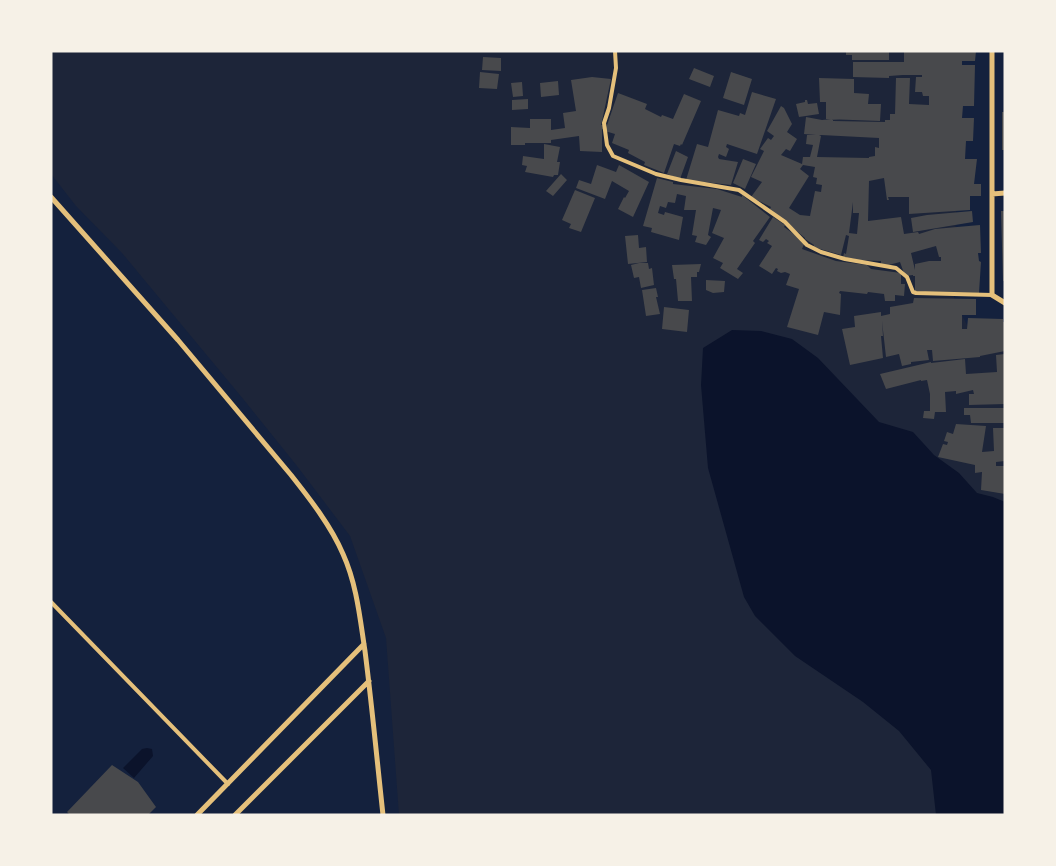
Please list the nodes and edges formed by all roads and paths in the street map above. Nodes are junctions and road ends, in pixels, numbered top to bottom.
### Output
1 (615, 51) edge
2 (992, 51) edge
3 (1005, 193) edge
4 (992, 194) junction
5 (51, 198) edge
6 (992, 295) junction
7 (1002, 303) edge
8 (51, 602) edge
9 (364, 644) junction
10 (369, 681) junction
11 (228, 784) junction
12 (197, 815) edge
13 (235, 815) edge
14 (383, 815) edge

1 - 6 lane
2 - 4 street
3 - 4 street
4 - 6 street
5 - 9 street
6 - 7 street
8 - 11 lane
9 - 10 street
9 - 11 street
10 - 13 street
10 - 14 street
11 - 12 street

